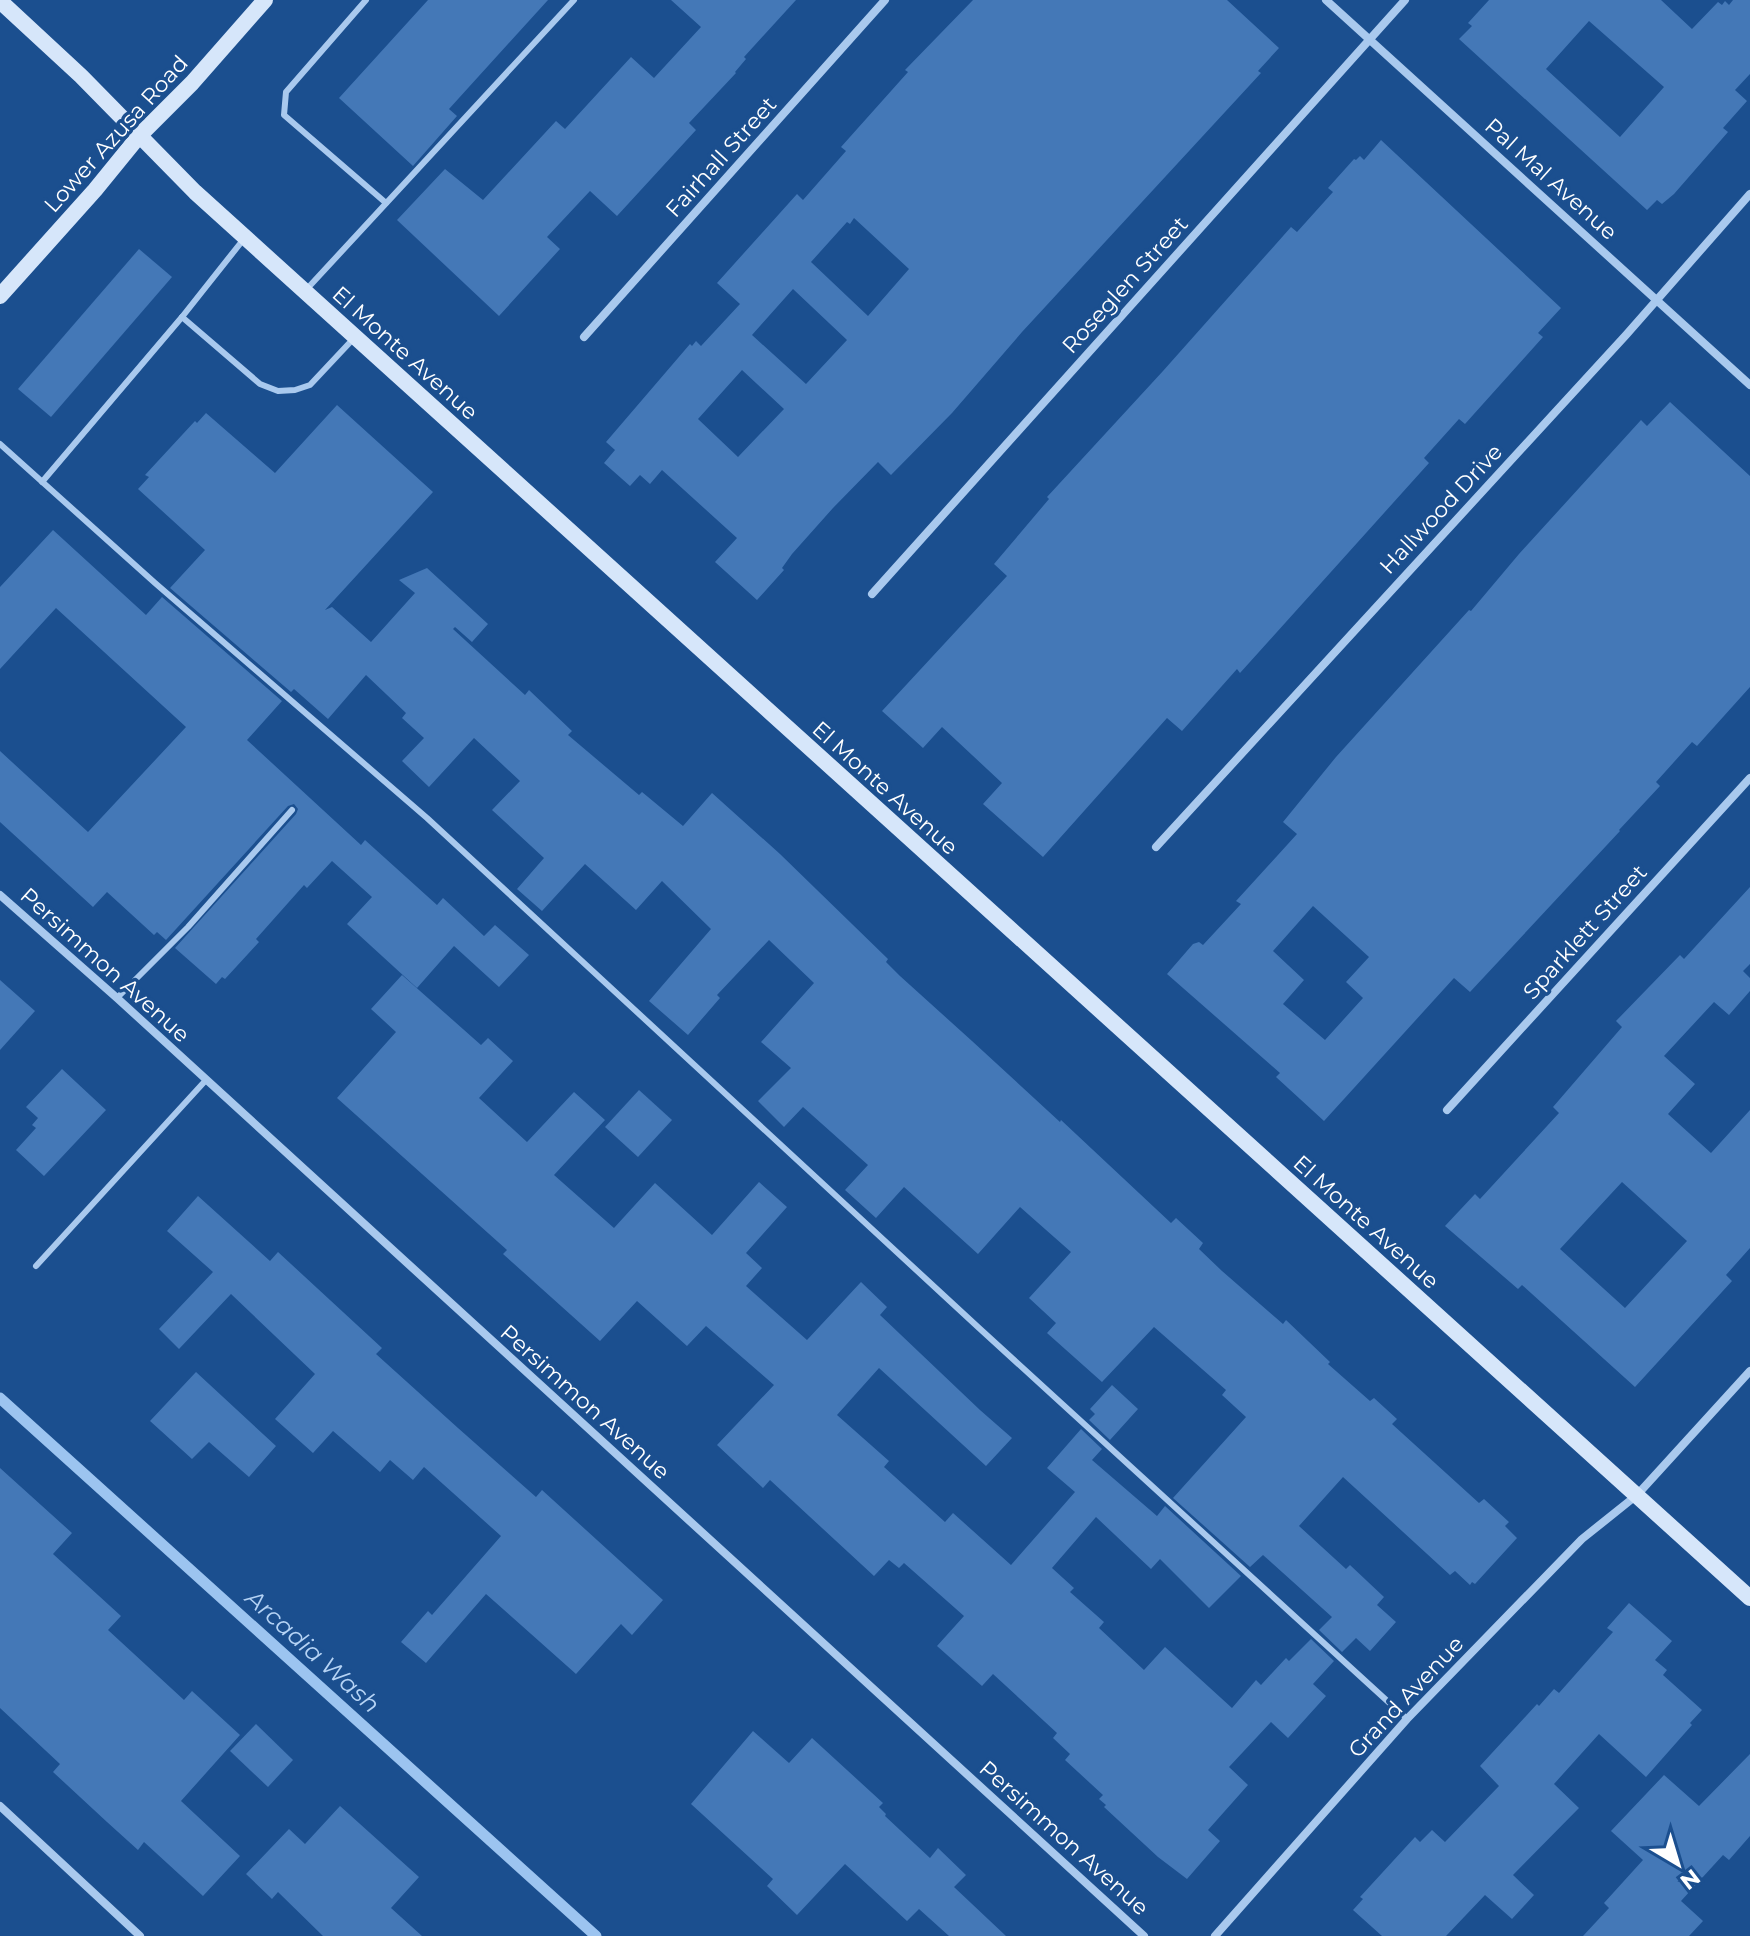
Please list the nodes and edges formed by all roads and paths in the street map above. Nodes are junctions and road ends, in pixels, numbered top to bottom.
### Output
1 (265, 0) edge
2 (366, 0) edge
3 (574, 0) edge
4 (885, 0) edge
5 (1326, 0) edge
6 (1405, 0) edge
7 (0, 1) edge
8 (1371, 38) junction
9 (139, 136) junction
10 (1750, 194) edge
11 (386, 203) junction
12 (245, 237) junction
13 (304, 291) junction
14 (0, 296) edge
15 (1657, 301) junction
16 (182, 317) junction
17 (355, 337) junction
18 (584, 337) dead end
19 (1750, 385) edge
20 (0, 444) edge
21 (42, 482) junction
22 (872, 594) dead end
23 (1750, 778) edge
24 (292, 810) dead end
25 (1156, 847) dead end
26 (0, 895) edge
27 (117, 998) junction
28 (206, 1080) junction
29 (1447, 1110) dead end
30 (36, 1266) dead end
31 (1750, 1371) edge
32 (1637, 1495) junction
33 (1750, 1598) edge
34 (1407, 1719) junction
35 (0, 1806) edge
36 (140, 1936) edge
37 (1144, 1936) edge
38 (1215, 1936) edge

1 - 9 street, Lower Azusa Road
2 - 11 lane
3 - 11 lane
4 - 18 street, Fairhall Street
5 - 8 street, Pal Mal Avenue
6 - 8 street, Roseglen Street
7 - 9 street, El Monte Avenue
8 - 15 street, Pal Mal Avenue
8 - 22 street, Roseglen Street
9 - 12 street, El Monte Avenue
9 - 14 street, Lower Azusa Road
10 - 15 street, Hallwood Drive
11 - 13 lane
12 - 13 street, El Monte Avenue
12 - 16 lane
13 - 17 street, El Monte Avenue
15 - 19 street, Pal Mal Avenue
15 - 25 street, Hallwood Drive
16 - 17 lane
16 - 21 lane
17 - 32 street, El Monte Avenue
20 - 21 lane
21 - 34 lane
23 - 29 street, Sparklett Street
24 - 27 lane
26 - 27 street, Persimmon Avenue
27 - 28 street, Persimmon Avenue
28 - 30 lane
28 - 37 street, Persimmon Avenue
31 - 32 street, Grand Avenue
32 - 33 street, El Monte Avenue
32 - 34 street, Grand Avenue
34 - 38 street, Grand Avenue
35 - 36 street

